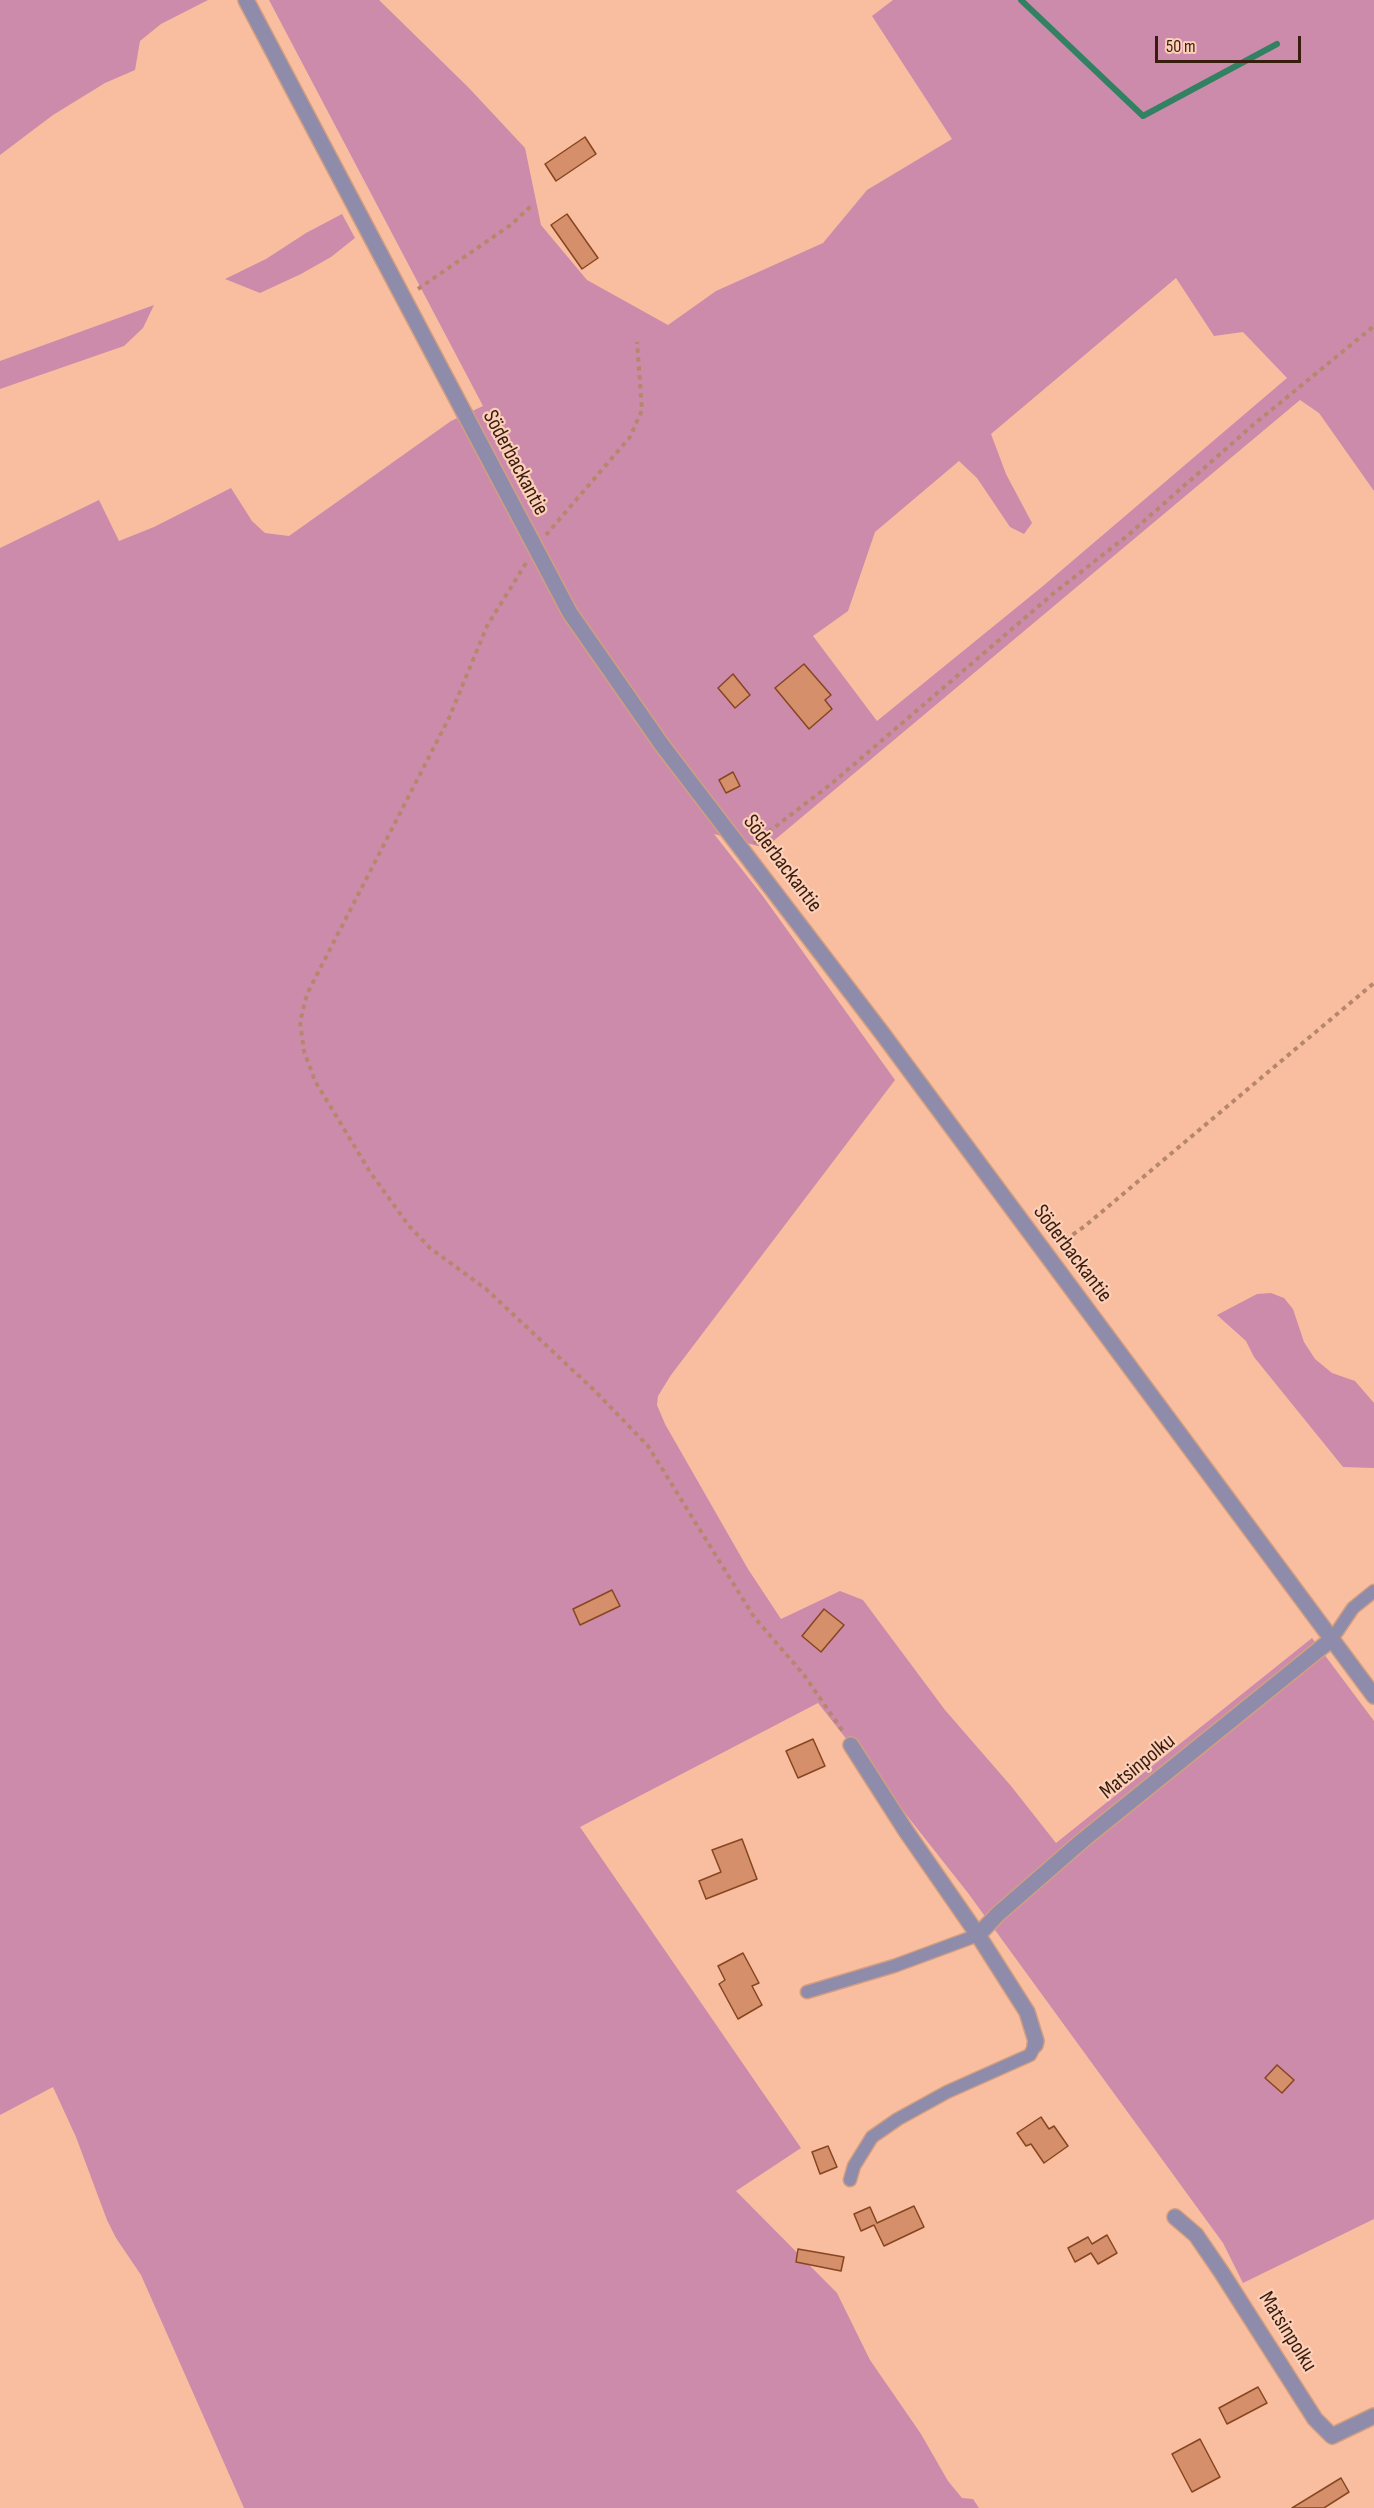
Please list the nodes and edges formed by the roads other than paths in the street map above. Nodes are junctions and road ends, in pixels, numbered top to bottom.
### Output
1 (246, 0) edge
2 (1374, 1591) edge
3 (1332, 1639) junction
4 (1374, 1696) edge
5 (851, 1745) road end
6 (978, 1935) junction
7 (807, 1992) dead end
8 (1035, 2045) joint
9 (850, 2180) dead end
10 (1175, 2217) dead end
11 (1374, 2416) edge

1 - 3 street, Söderbackantie
2 - 3 lane
3 - 4 street, Söderbackantie
3 - 6 street, Matsinpolku
5 - 6 street
6 - 7 lane
6 - 8 street
8 - 9 lane
10 - 11 street, Matsinpolku

